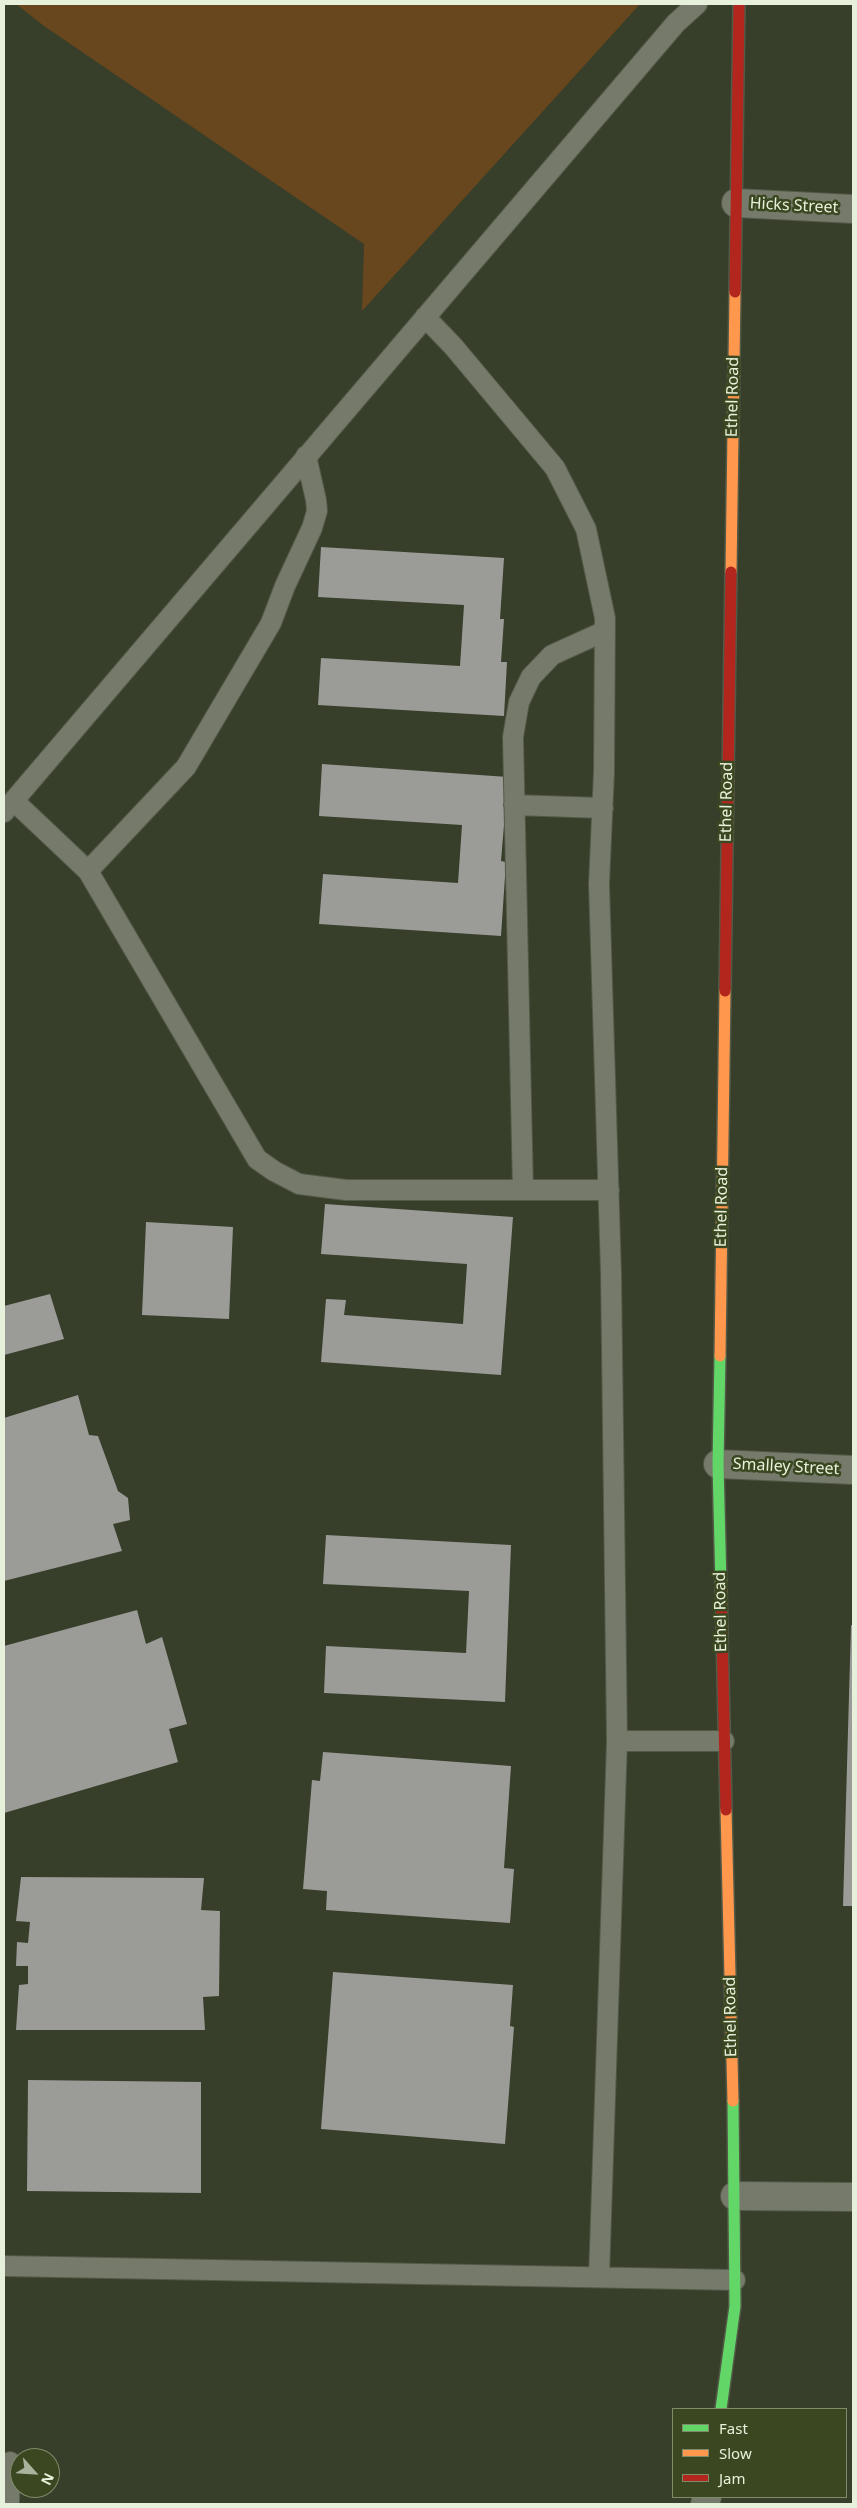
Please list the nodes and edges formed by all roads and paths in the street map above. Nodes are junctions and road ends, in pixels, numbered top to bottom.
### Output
1 (697, 4) edge
2 (739, 4) edge
3 (736, 203) junction
4 (853, 209) edge
5 (425, 318) junction
6 (306, 456) junction
7 (605, 631) junction
8 (514, 805) junction
9 (9, 807) edge
10 (602, 808) junction
11 (88, 871) junction
12 (523, 1190) junction
13 (609, 1190) junction
14 (718, 1464) junction
15 (853, 1470) edge
16 (724, 1741) junction
17 (617, 1742) junction
18 (735, 2196) junction
19 (853, 2196) edge
20 (4, 2266) edge
21 (598, 2278) junction
22 (735, 2280) junction
23 (721, 2408) edge
24 (10, 2462) dead end
25 (9, 2504) edge

1 - 5 lane
2 - 3 street, Ethel Road
3 - 4 street, Hicks Street
3 - 14 street, Ethel Road
5 - 6 lane
5 - 7 lane
6 - 9 lane
6 - 11 lane
7 - 8 lane
7 - 10 lane
8 - 10 lane
8 - 12 lane
9 - 11 lane
10 - 13 lane
11 - 12 lane
12 - 13 lane
13 - 17 lane
14 - 15 street, Smalley Street
14 - 16 street, Ethel Road
16 - 17 lane
16 - 18 street, Ethel Road
17 - 21 lane
18 - 19 street
18 - 22 street, Ethel Road
20 - 21 lane
21 - 22 lane
22 - 23 street, Ethel Road
24 - 25 lane

